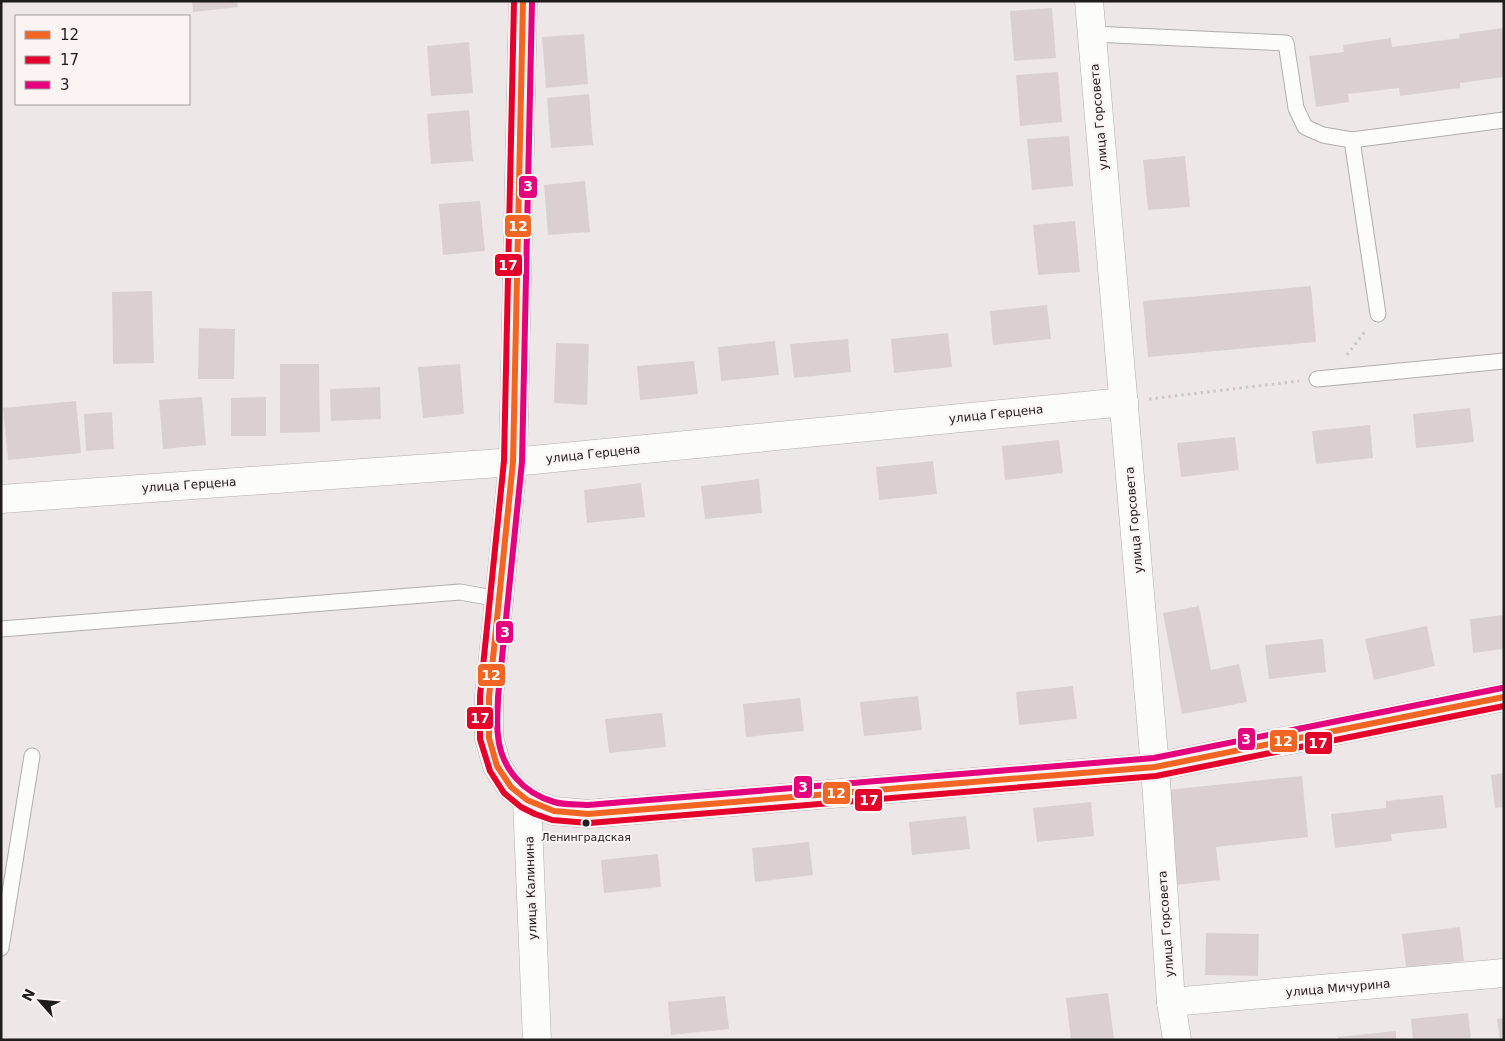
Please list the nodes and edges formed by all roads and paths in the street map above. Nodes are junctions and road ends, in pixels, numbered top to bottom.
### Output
1 (523, 1) edge
2 (1090, 1) edge
3 (1092, 34) junction
4 (1504, 120) edge
5 (1352, 140) junction
6 (1378, 314) joint
7 (1504, 361) edge
8 (1317, 379) junction
9 (1124, 402) junction
10 (513, 462) junction
11 (1, 499) edge
12 (498, 599) junction
13 (1, 629) edge
14 (1504, 696) edge
15 (32, 756) dead end
16 (1155, 767) junction
17 (527, 800) junction
18 (1, 948) edge
19 (1504, 973) edge
20 (1172, 1002) junction
21 (537, 1040) edge
22 (1177, 1040) edge

1 - 10 street
2 - 3 street, улица Горсовета
3 - 5 lane
3 - 9 street, улица Горсовета
4 - 5 lane
5 - 6 lane
6 - 8 path
7 - 8 lane
8 - 9 path
9 - 10 street, улица Герцена
9 - 16 street, улица Горсовета
10 - 11 street, улица Герцена
10 - 12 street
12 - 13 lane
12 - 17 street
14 - 16 street
15 - 18 lane
16 - 17 street
16 - 20 street, улица Горсовета
17 - 21 street, улица Калинина
19 - 20 street, улица Мичурина
20 - 22 street, улица Горсовета

